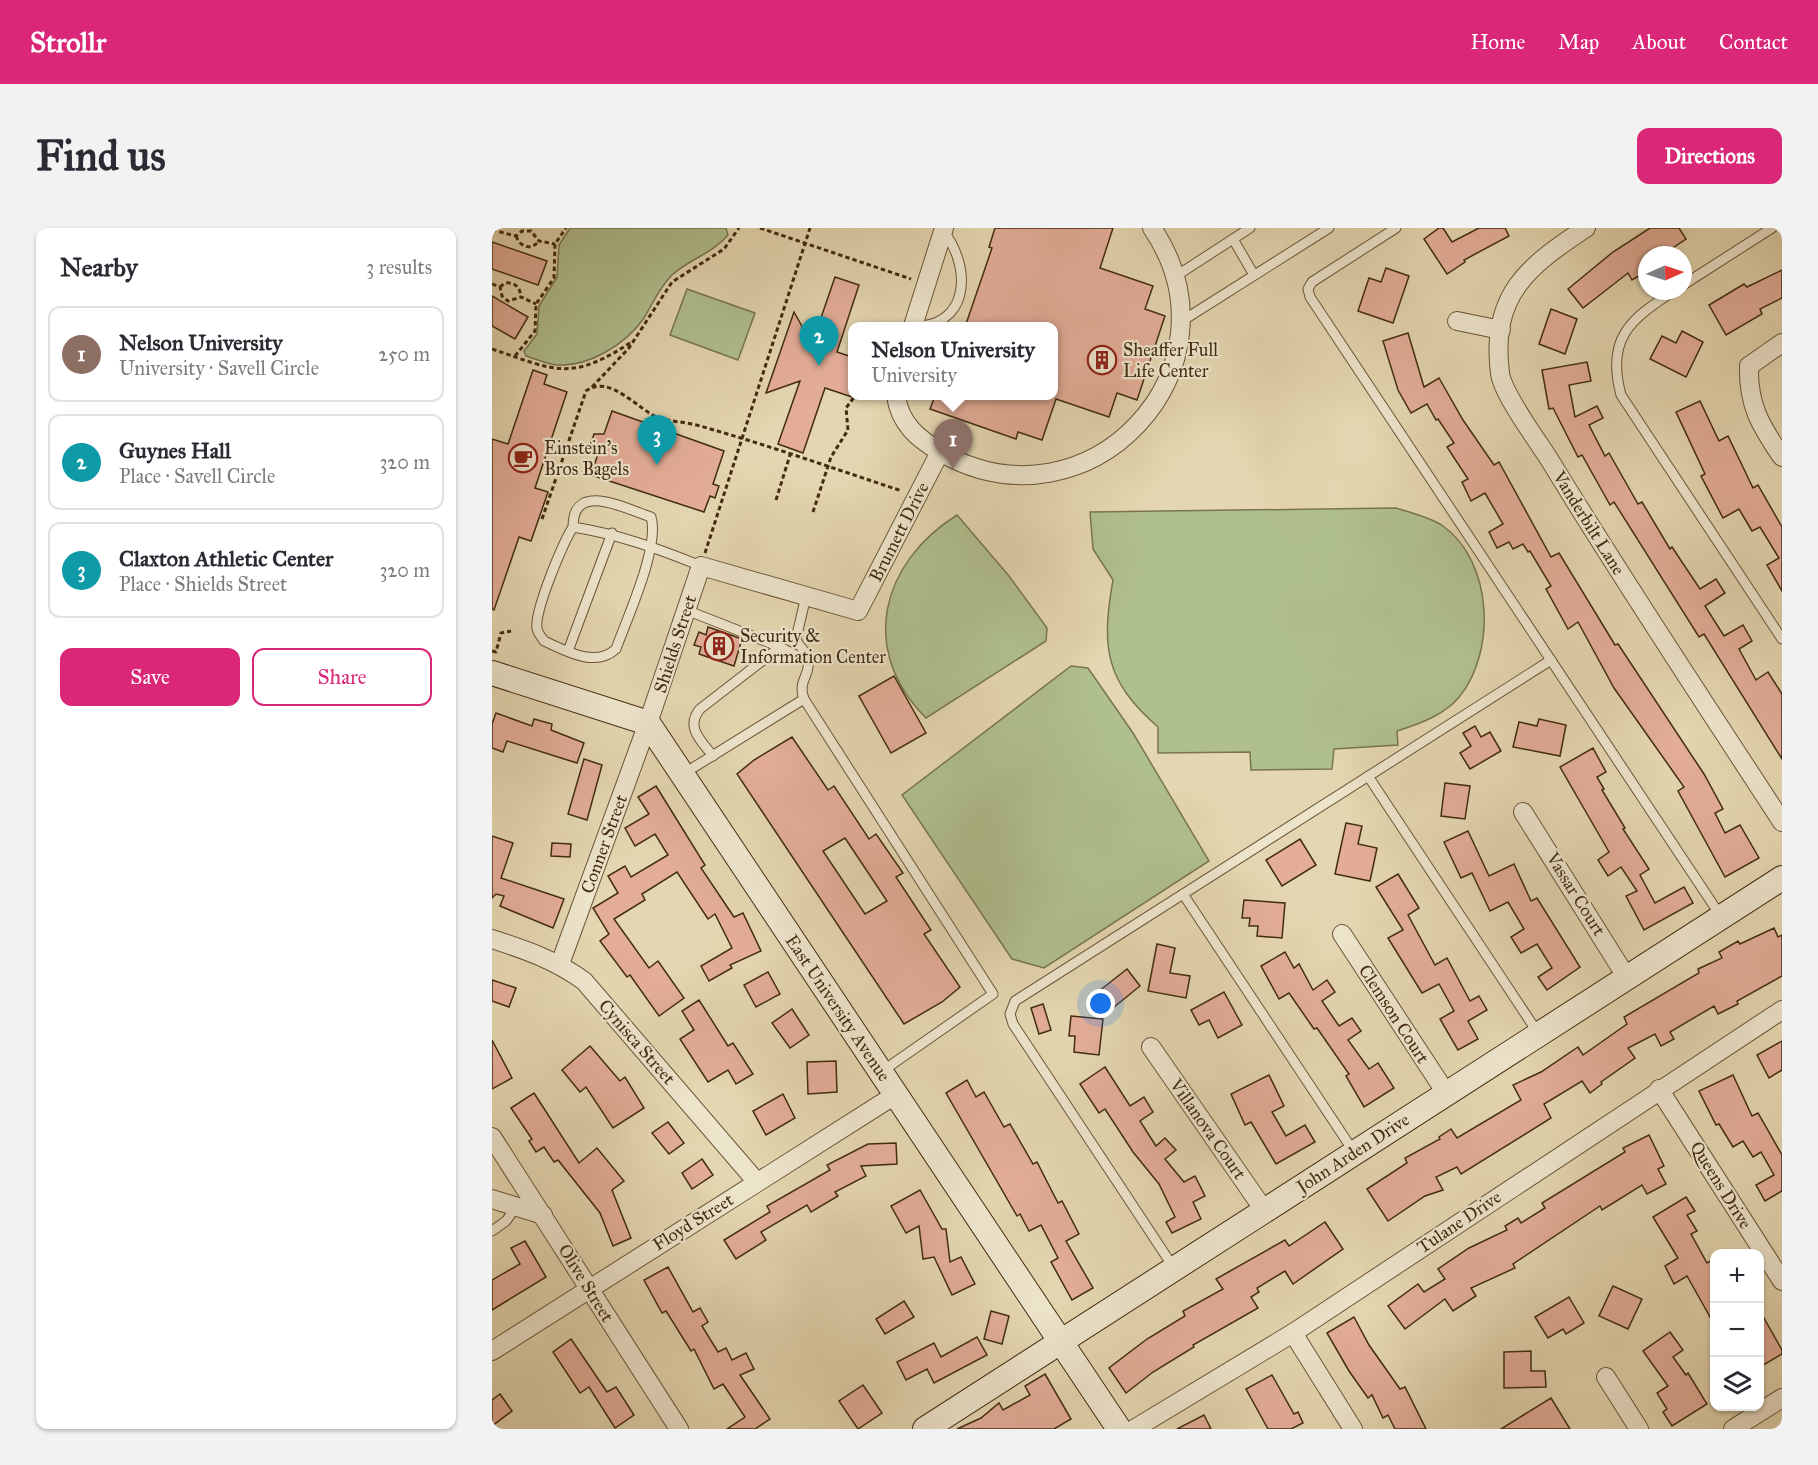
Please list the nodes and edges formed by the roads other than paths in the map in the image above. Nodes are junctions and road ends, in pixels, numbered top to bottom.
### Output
1 (1152, 228) edge
2 (1250, 228) edge
3 (1329, 228) edge
4 (1396, 228) edge
5 (1586, 228) edge
6 (1772, 228) edge
7 (944, 229) edge
8 (1233, 239) junction
9 (1254, 275) junction
10 (1176, 276) junction
11 (1692, 279) edge
12 (1662, 300) edge
13 (1182, 321) junction
14 (1457, 321) dead end
15 (915, 322) edge
16 (942, 322) edge
17 (1501, 330) junction
18 (1782, 343) edge
19 (897, 400) edge
20 (940, 452) junction
21 (1782, 458) edge
22 (573, 527) junction
23 (612, 533) junction
24 (652, 547) junction
25 (701, 566) junction
26 (806, 596) junction
27 (686, 610) junction
28 (1782, 639) edge
29 (780, 647) junction
30 (568, 651) junction
31 (1551, 660) junction
32 (809, 662) junction
33 (492, 673) edge
34 (804, 699) junction
35 (648, 723) junction
36 (713, 756) junction
37 (682, 774) junction
38 (1368, 776) junction
39 (1523, 812) dead end
40 (1782, 822) edge
41 (1782, 878) edge
42 (1183, 894) junction
43 (1722, 917) junction
44 (1342, 934) dead end
45 (492, 939) edge
46 (560, 964) junction
47 (1627, 978) junction
48 (1782, 1010) edge
49 (1538, 1033) junction
50 (1151, 1047) dead end
51 (880, 1072) junction
52 (1659, 1089) junction
53 (1446, 1093) junction
54 (895, 1095) junction
55 (492, 1137) edge
56 (1355, 1153) junction
57 (756, 1181) junction
58 (492, 1199) edge
59 (516, 1206) junction
60 (1264, 1210) junction
61 (543, 1215) junction
62 (492, 1232) edge
63 (1174, 1268) junction
64 (1782, 1281) edge
65 (589, 1288) junction
66 (1293, 1333) junction
67 (1059, 1343) junction
68 (492, 1351) edge
69 (1606, 1377) dead end
70 (1782, 1398) edge
71 (680, 1429) edge
72 (925, 1429) edge
73 (1119, 1429) edge
74 (1134, 1429) edge
75 (1353, 1429) edge
76 (1639, 1429) edge
77 (1733, 1429) edge

1 - 10 street
2 - 8 lane
3 - 9 lane
4 - 31 lane
5 - 17 street, Vanderbilt Lane
6 - 11 lane
7 - 15 street
7 - 16 lane
8 - 9 lane
8 - 10 lane
9 - 13 lane
10 - 13 street
12 - 28 lane
13 - 20 street
14 - 17 street
17 - 40 street, Vanderbilt Lane
18 - 21 street
19 - 20 street
20 - 26 street, Brumett Drive
22 - 23 lane
22 - 24 lane
22 - 30 lane
23 - 24 lane
23 - 30 lane
24 - 25 lane
24 - 30 lane
25 - 26 street
25 - 27 street, Shields Street
26 - 32 lane
27 - 29 lane
27 - 35 street, Shields Street
29 - 32 lane
29 - 36 lane
31 - 38 lane
31 - 43 lane
32 - 34 lane
33 - 35 street
34 - 36 lane
34 - 51 lane
35 - 37 street, East University Avenue
35 - 46 street, Conner Street
36 - 37 lane
37 - 51 street, East University Avenue
38 - 42 lane
38 - 49 lane
39 - 47 street, Vassar Court
41 - 43 street, John Arden Drive
42 - 56 lane
42 - 63 lane
43 - 47 street, John Arden Drive
44 - 53 street, Clemson Court
45 - 46 street, Cynisca Street
46 - 57 street, Cynisca Street
47 - 49 street, John Arden Drive
48 - 52 street, Tulane Drive
49 - 53 street, John Arden Drive
50 - 60 street, Villanova Court
51 - 54 street, East University Avenue
52 - 64 street, Queens Drive
52 - 66 street, Tulane Drive
53 - 56 street, John Arden Drive
54 - 57 street, Floyd Street
54 - 67 street, East University Avenue
55 - 61 street, Olive Street
56 - 60 street, John Arden Drive
57 - 65 street, Floyd Street
58 - 59 street
59 - 61 street
59 - 62 lane
60 - 63 street, John Arden Drive
61 - 65 street, Olive Street
63 - 67 street, John Arden Drive
65 - 68 street, Floyd Street
65 - 71 street, Olive Street
66 - 74 street, Tulane Drive
66 - 75 street
67 - 72 street, John Arden Drive
67 - 73 street, East University Avenue
69 - 76 street
70 - 77 street

